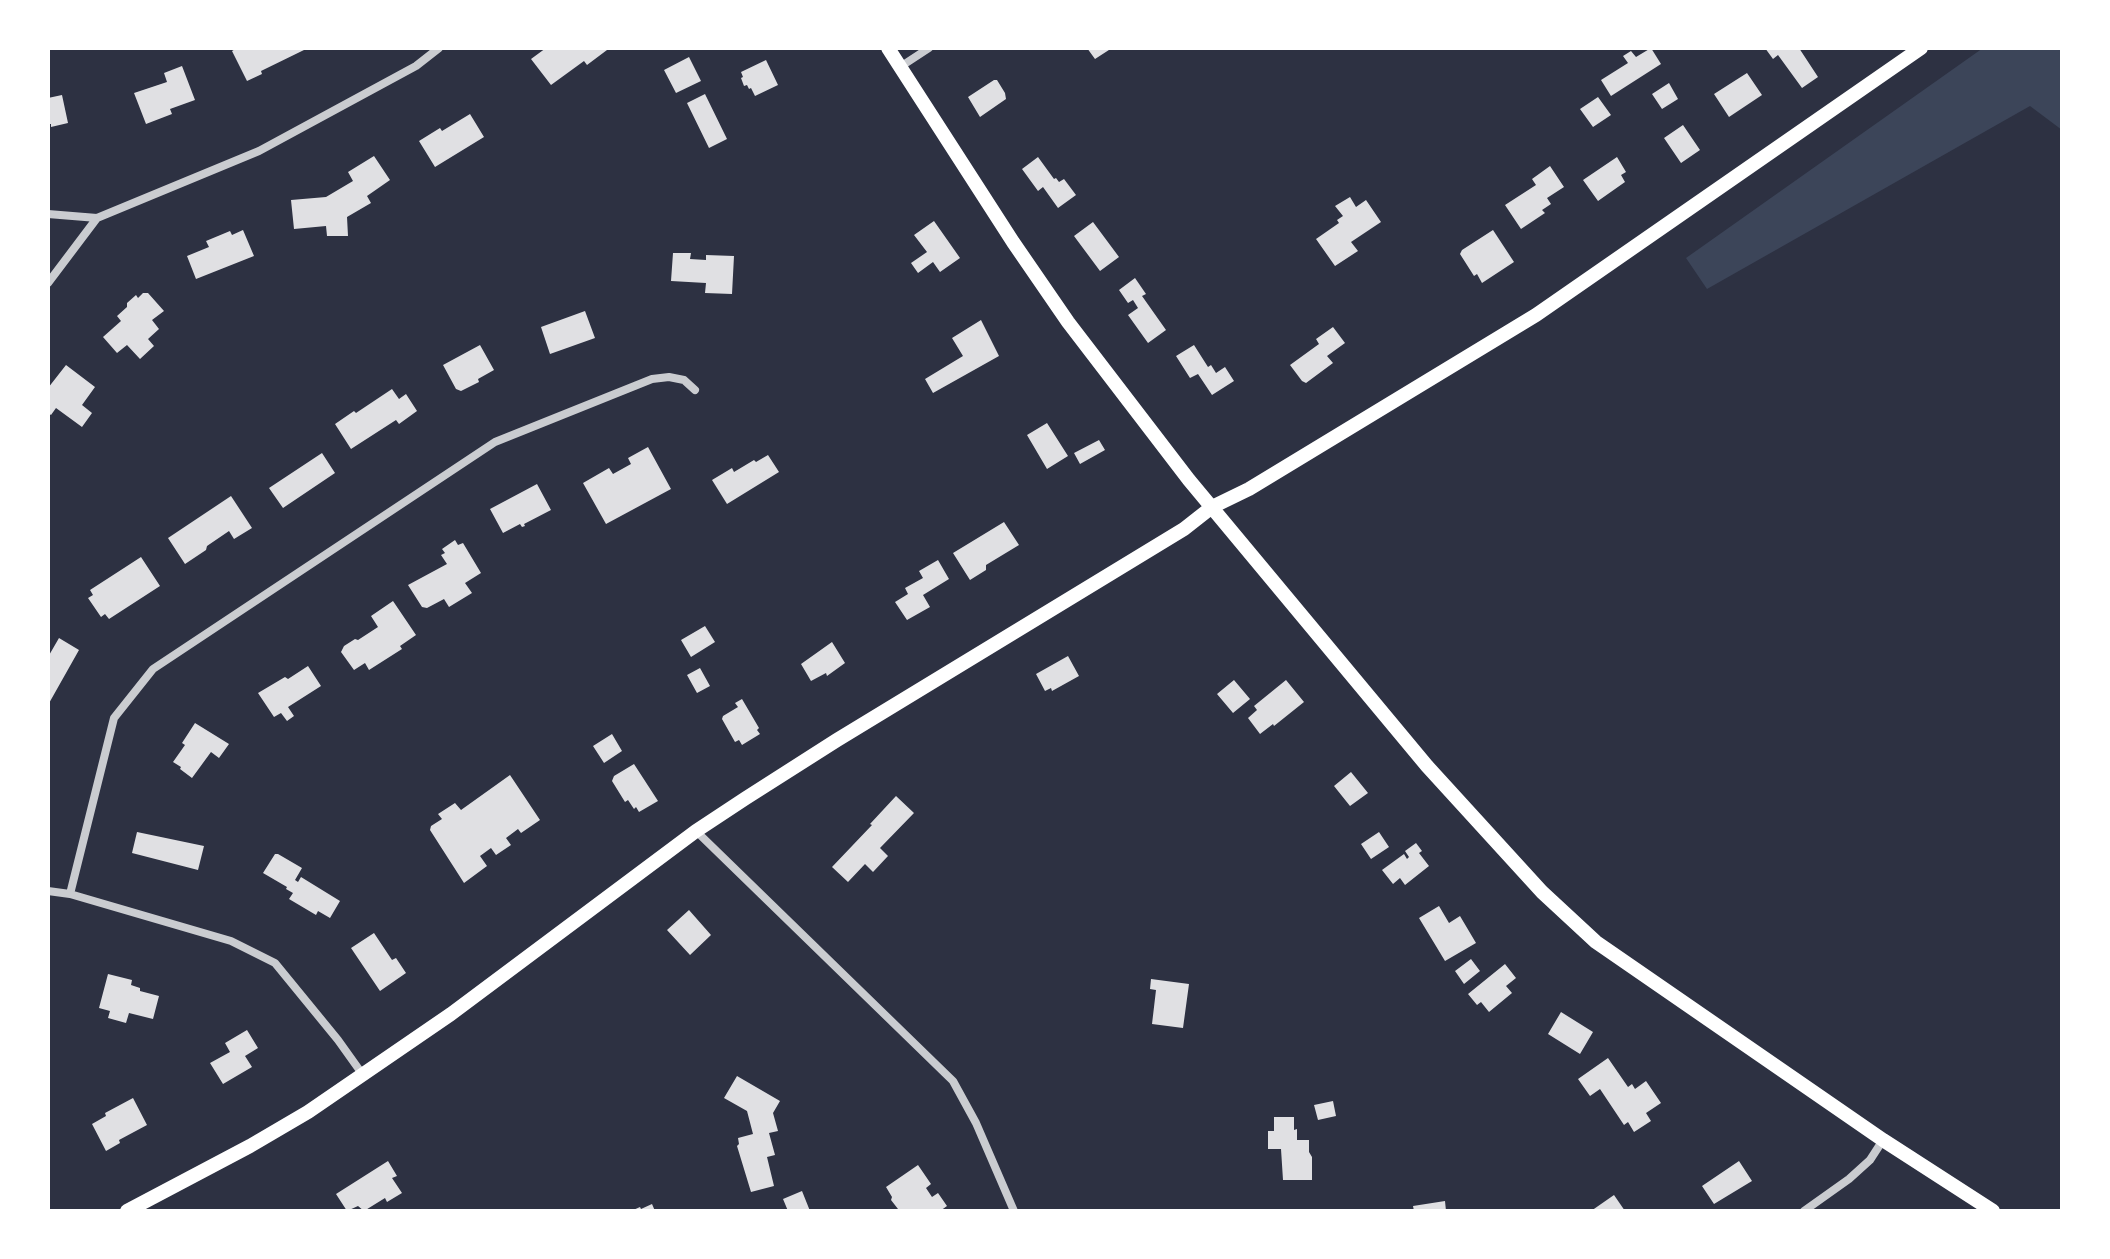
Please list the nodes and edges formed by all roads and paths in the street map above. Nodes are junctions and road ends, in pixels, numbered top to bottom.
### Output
1 (439, 48) edge
2 (888, 48) edge
3 (929, 48) edge
4 (1921, 48) edge
5 (900, 67) junction
6 (48, 214) edge
7 (97, 218) junction
8 (48, 283) edge
9 (695, 390) dead end
10 (1212, 507) junction
11 (696, 831) junction
12 (48, 891) edge
13 (70, 894) junction
14 (364, 1075) junction
15 (1883, 1140) junction
16 (146, 1206) edge
17 (127, 1211) edge
18 (1014, 1211) edge
19 (1804, 1211) edge
20 (1993, 1211) edge

1 - 7 street
2 - 5 main road
3 - 5 street
4 - 10 main road
5 - 10 main road
6 - 7 street
7 - 8 street
9 - 13 street
10 - 11 main road
10 - 15 main road
11 - 14 main road
11 - 18 street
12 - 13 street
13 - 14 street
14 - 16 main road
15 - 19 street
15 - 20 main road
16 - 17 main road

